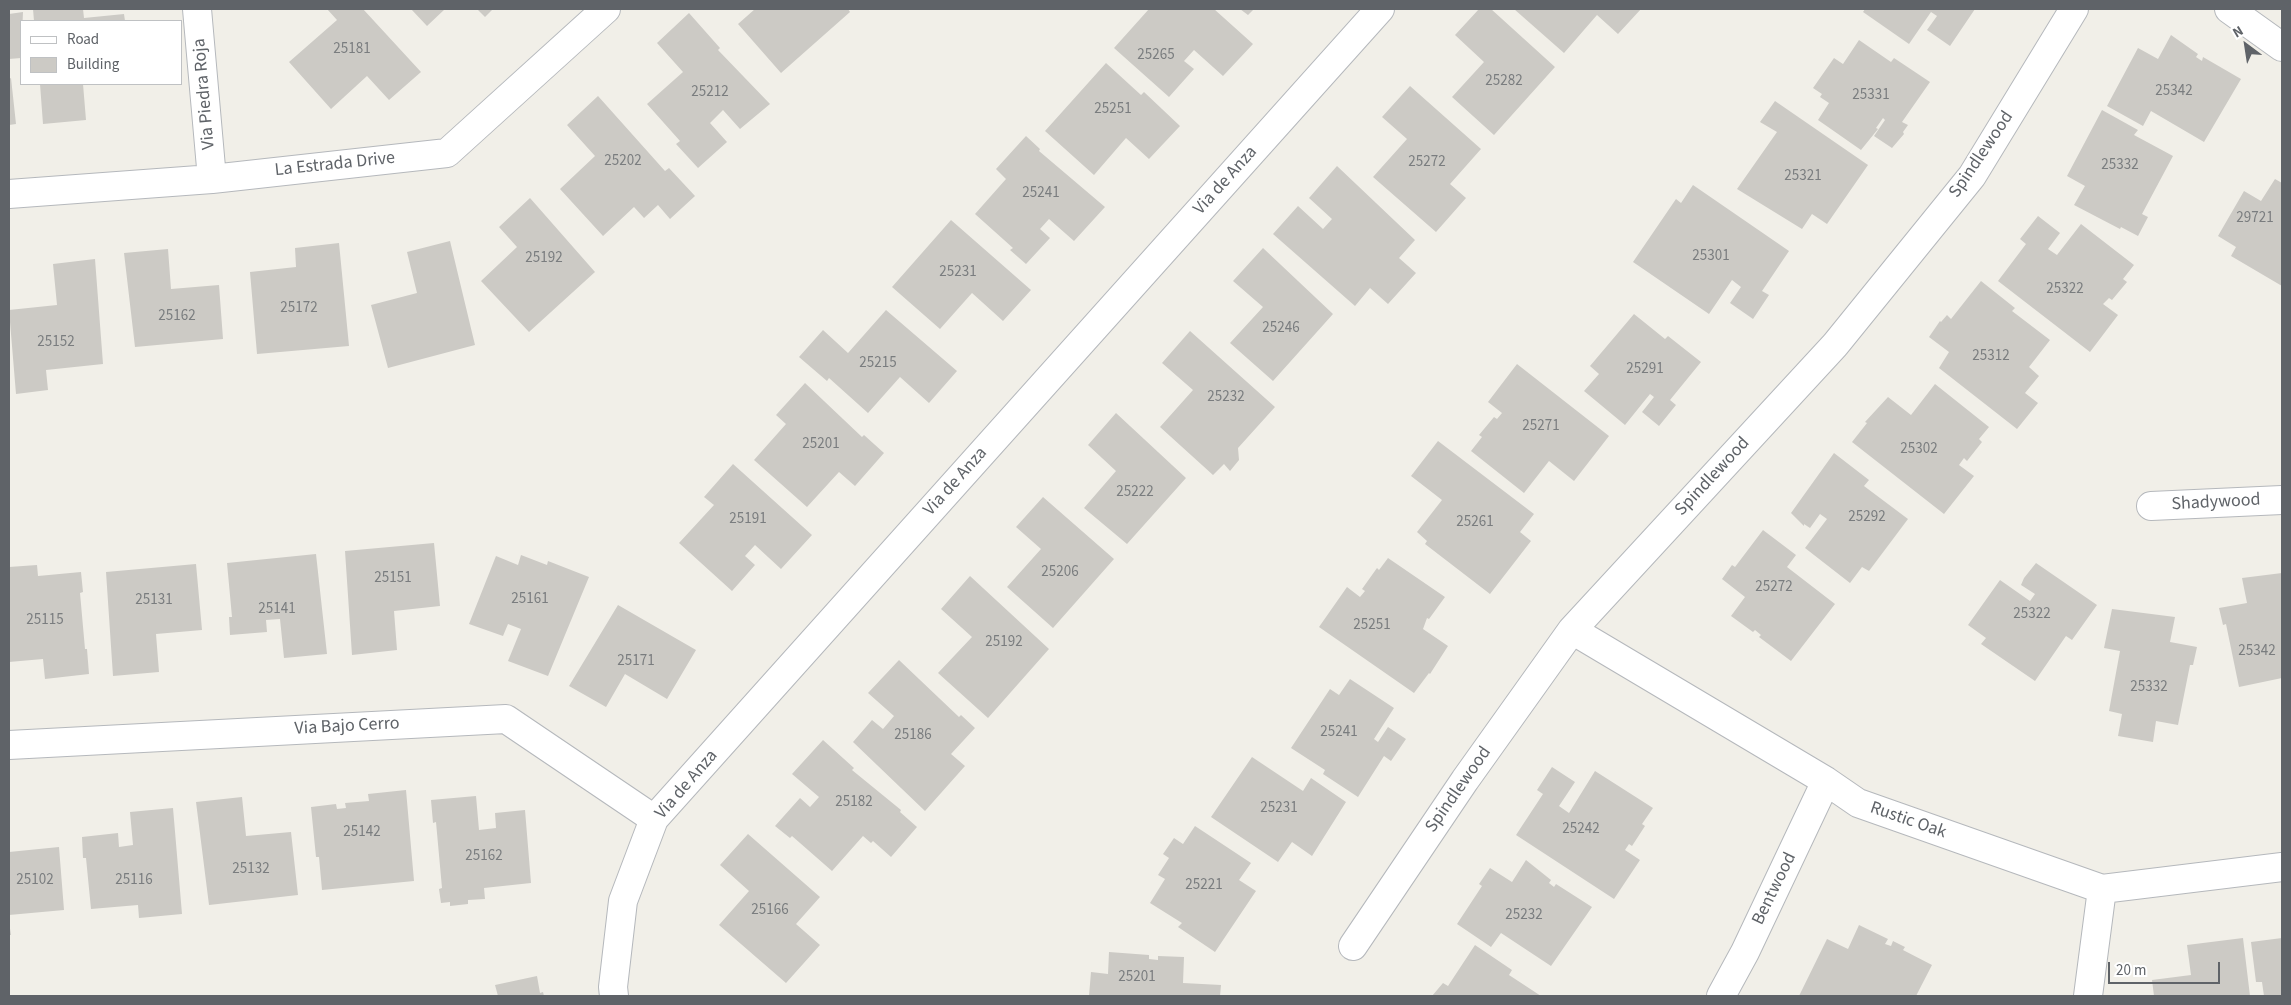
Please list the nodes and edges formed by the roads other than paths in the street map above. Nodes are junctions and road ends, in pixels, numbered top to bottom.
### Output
1 (197, 9) edge
2 (606, 9) edge
3 (1380, 9) edge
4 (2074, 9) edge
5 (2229, 9) edge
6 (2282, 46) edge
7 (212, 179) junction
8 (9, 194) edge
9 (2282, 500) edge
10 (2151, 506) dead end
11 (1572, 630) junction
12 (9, 745) edge
13 (1826, 782) junction
14 (654, 820) junction
15 (2282, 867) edge
16 (2102, 890) junction
17 (1353, 946) dead end
18 (614, 996) edge
19 (1721, 996) edge
20 (2088, 996) edge

1 - 7 street, Via Piedra Roja
2 - 7 street, La Estrada Drive
3 - 14 street, Via de Anza
4 - 11 street, Spindlewood
5 - 6 street
7 - 8 street, La Estrada Drive
9 - 10 street, Shadywood
11 - 13 street, Rustic Oak
11 - 17 street, Spindlewood
12 - 14 street, Via Bajo Cerro
13 - 16 street, Rustic Oak
13 - 19 street, Bentwood
14 - 18 street, Via de Anza
15 - 16 street, Rustic Oak
16 - 20 street

